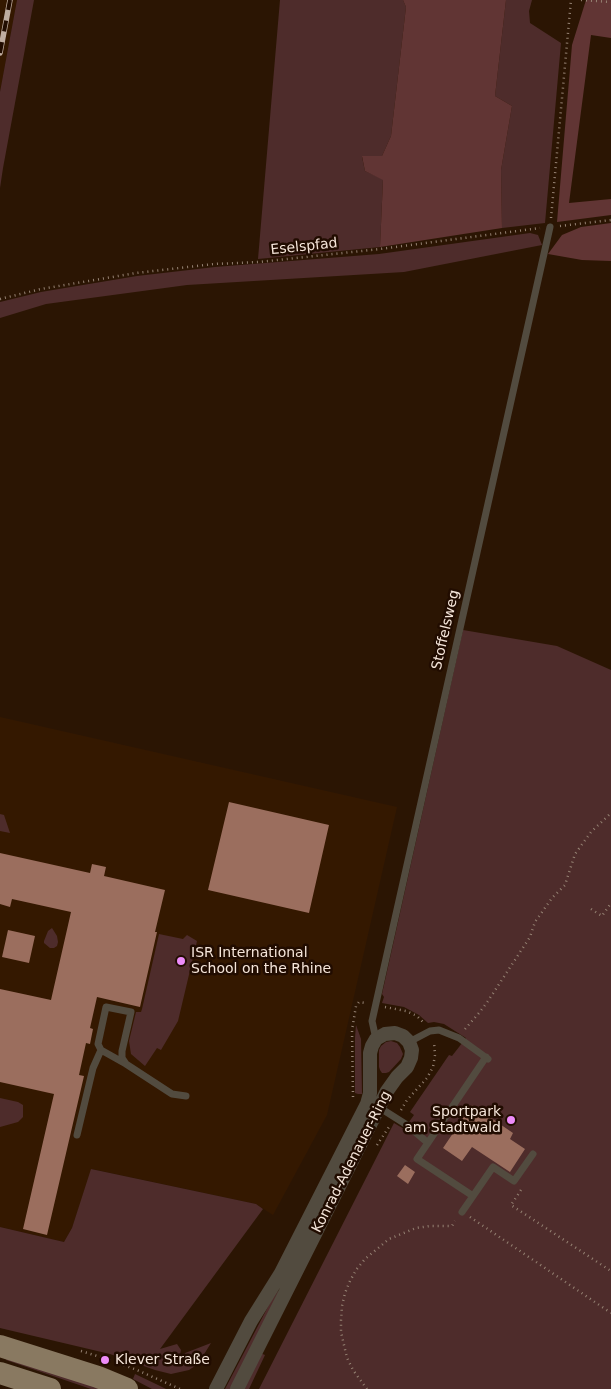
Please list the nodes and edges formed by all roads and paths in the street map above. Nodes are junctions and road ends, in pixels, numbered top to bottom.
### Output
1 (571, 0) edge
2 (581, 0) edge
3 (611, 2) edge
4 (611, 220) edge
5 (550, 227) junction
6 (0, 299) edge
7 (611, 813) edge
8 (611, 903) edge
9 (591, 909) dead end
10 (459, 1038) junction
11 (376, 1039) junction
12 (409, 1042) junction
13 (101, 1050) junction
14 (126, 1064) junction
15 (186, 1096) dead end
16 (373, 1105) junction
17 (77, 1135) dead end
18 (428, 1143) junction
19 (533, 1154) dead end
20 (514, 1181) junction
21 (473, 1196) junction
22 (462, 1212) junction
23 (611, 1272) edge
24 (287, 1276) junction
25 (611, 1313) edge
26 (0, 1346) edge
27 (0, 1373) edge
28 (50, 1389) edge
29 (127, 1389) edge
30 (216, 1389) edge
31 (237, 1389) edge
32 (367, 1389) edge

1 - 5 path
2 - 3 path
4 - 5 path, Eselspfad
5 - 6 path, Eselspfad
5 - 11 lane, Stoffelsweg
7 - 10 path
8 - 9 path
10 - 12 lane
10 - 18 lane
11 - 12 street
11 - 16 street, Konrad-Adenauer-Ring
12 - 16 street, Konrad-Adenauer-Ring
13 - 14 lane
13 - 14 lane
13 - 17 lane
14 - 15 lane
16 - 18 lane
16 - 24 street, Konrad-Adenauer-Ring
18 - 21 lane
19 - 20 lane
20 - 21 lane
20 - 23 path
21 - 22 lane
22 - 25 path
22 - 32 path
24 - 30 street, Konrad-Adenauer-Ring
24 - 31 street, Konrad-Adenauer-Ring
26 - 29 main road
27 - 28 main road

